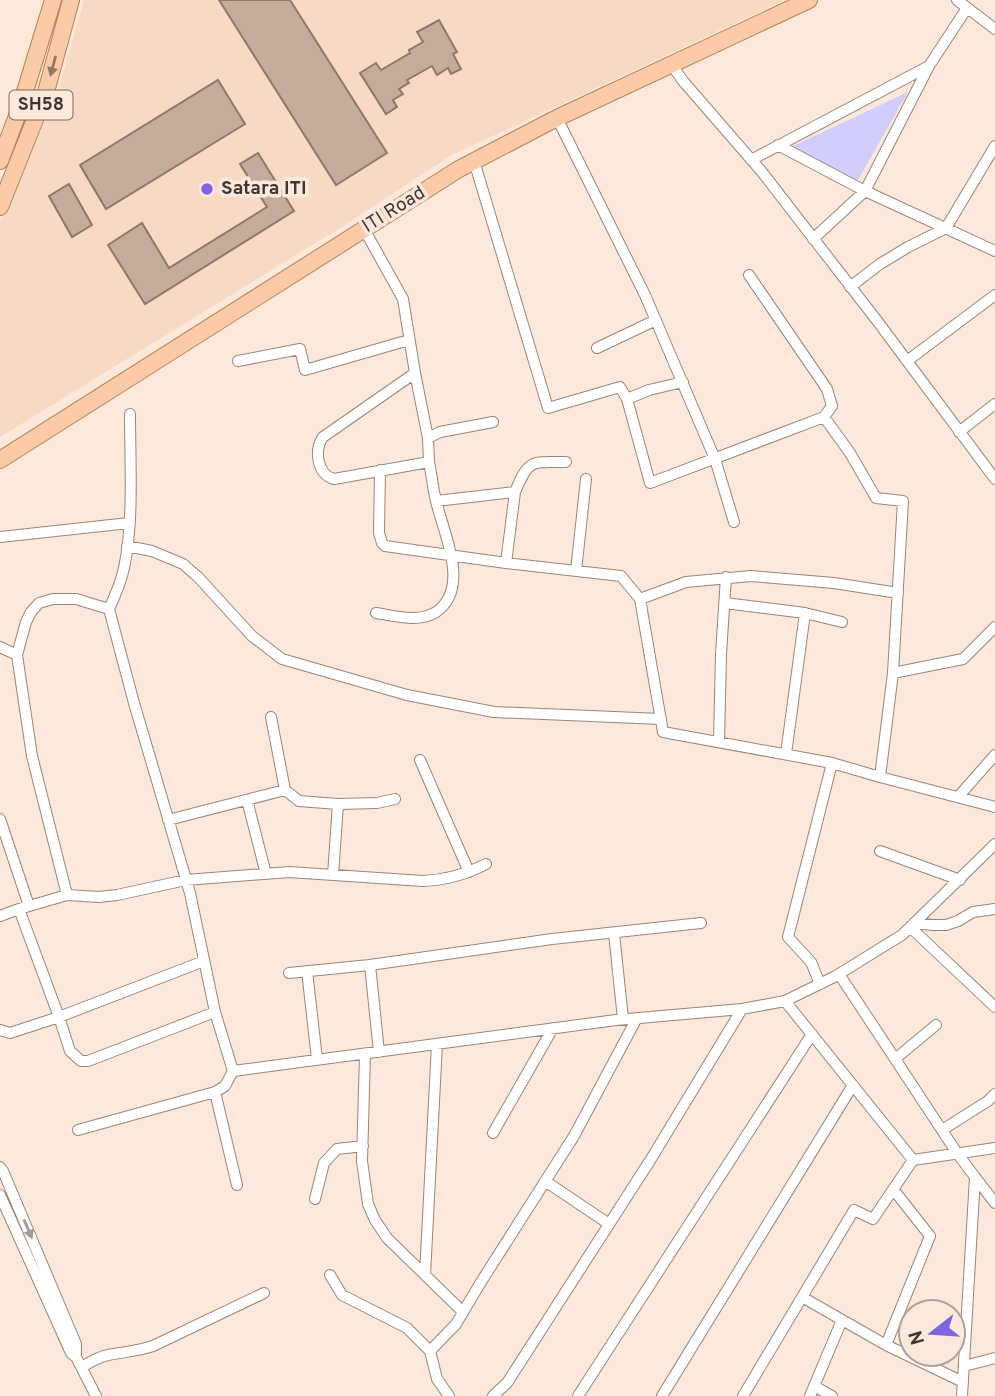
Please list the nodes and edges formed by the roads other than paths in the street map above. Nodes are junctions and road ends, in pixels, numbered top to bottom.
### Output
1 (53, 0) edge
2 (71, 0) edge
3 (809, 0) edge
4 (957, 0) edge
5 (967, 8) junction
6 (995, 29) edge
7 (671, 64) junction
8 (929, 66) junction
9 (557, 118) junction
10 (778, 145) junction
11 (995, 146) edge
12 (751, 160) junction
13 (0, 161) edge
14 (474, 162) junction
15 (865, 191) junction
16 (0, 207) edge
17 (364, 229) junction
18 (946, 229) junction
19 (813, 239) junction
20 (995, 251) edge
21 (749, 275) dead end
22 (850, 287) junction
23 (995, 295) edge
24 (656, 320) junction
25 (410, 340) junction
26 (597, 348) dead end
27 (238, 361) dead end
28 (907, 361) junction
29 (415, 373) junction
30 (682, 382) junction
31 (627, 399) junction
32 (995, 404) edge
33 (130, 414) dead end
34 (824, 417) junction
35 (493, 422) dead end
36 (959, 432) junction
37 (428, 438) junction
38 (715, 458) junction
39 (0, 460) edge
40 (429, 462) junction
41 (566, 462) dead end
42 (380, 471) junction
43 (586, 479) dead end
44 (995, 479) edge
45 (515, 492) junction
46 (436, 501) junction
47 (734, 522) dead end
48 (129, 523) junction
49 (0, 537) edge
50 (127, 546) junction
51 (451, 555) junction
52 (506, 563) junction
53 (576, 571) junction
54 (726, 577) junction
55 (898, 593) junction
56 (640, 599) junction
57 (725, 603) junction
58 (109, 609) junction
59 (376, 613) dead end
60 (805, 613) junction
61 (842, 622) dead end
62 (995, 627) edge
63 (0, 647) edge
64 (17, 655) junction
65 (893, 673) junction
66 (271, 718) dead end
67 (661, 719) junction
68 (719, 742) junction
69 (786, 754) junction
70 (995, 755) edge
71 (419, 760) dead end
72 (832, 762) junction
73 (880, 777) junction
74 (285, 790) junction
75 (958, 797) junction
76 (395, 799) dead end
77 (247, 800) junction
78 (338, 804) junction
79 (995, 807) edge
80 (0, 819) edge
81 (168, 821) junction
82 (995, 844) edge
83 (880, 851) dead end
84 (486, 864) dead end
85 (470, 872) junction
86 (266, 874) junction
87 (333, 875) junction
88 (186, 880) junction
89 (960, 880) junction
90 (67, 895) junction
91 (24, 908) junction
92 (995, 909) edge
93 (0, 916) edge
94 (701, 923) dead end
95 (912, 925) junction
96 (614, 933) junction
97 (204, 961) junction
98 (370, 965) junction
99 (307, 971) junction
100 (289, 973) dead end
101 (839, 974) junction
102 (820, 984) junction
103 (785, 1001) junction
104 (995, 1007) edge
105 (743, 1009) junction
106 (215, 1012) junction
107 (59, 1017) junction
108 (637, 1018) junction
109 (623, 1019) junction
110 (936, 1025) dead end
111 (553, 1028) junction
112 (0, 1030) edge
113 (812, 1034) junction
114 (437, 1044) junction
115 (379, 1052) junction
116 (365, 1054) junction
117 (317, 1059) junction
118 (895, 1059) junction
119 (233, 1072) junction
120 (853, 1085) junction
121 (215, 1092) junction
122 (995, 1094) edge
123 (78, 1130) dead end
124 (942, 1130) junction
125 (493, 1133) dead end
126 (363, 1146) junction
127 (995, 1148) edge
128 (957, 1153) junction
129 (913, 1160) junction
130 (0, 1167) edge
131 (975, 1177) junction
132 (545, 1181) junction
133 (237, 1185) dead end
134 (893, 1189) junction
135 (0, 1195) edge
136 (315, 1199) dead end
137 (995, 1203) edge
138 (609, 1224) junction
139 (330, 1275) dead end
140 (425, 1275) junction
141 (264, 1293) dead end
142 (802, 1297) junction
143 (463, 1312) junction
144 (967, 1314) edge
145 (842, 1320) junction
146 (886, 1345) junction
147 (430, 1351) junction
148 (995, 1358) edge
149 (79, 1362) junction
150 (967, 1365) edge
151 (964, 1368) edge
152 (963, 1382) junction
153 (812, 1391) edge
154 (96, 1396) edge
155 (449, 1396) edge
156 (493, 1396) edge
157 (578, 1396) edge
158 (662, 1396) edge
159 (743, 1396) edge
160 (832, 1396) edge
161 (962, 1396) edge

1 - 13 main road, SH58 / SH58
2 -> 16 main road, SH58 / SH58
3 - 7 main road, ITI Road
4 - 5 street
5 - 6 street
5 - 8 street
7 - 9 main road, ITI Road
7 - 12 street
8 - 10 street
8 - 15 street
9 - 14 main road, ITI Road
9 - 24 street
10 - 12 street
10 - 15 street
11 - 18 street
12 - 19 street
14 - 17 main road, ITI Road
14 - 31 street
15 - 18 street
15 - 19 street
17 - 25 street
17 - 39 main road, ITI Road
18 - 20 street
18 - 22 street
19 - 22 street
21 - 34 street
22 - 28 street
23 - 28 street
24 - 26 street
24 - 30 street
25 - 27 street
25 - 29 street
28 - 36 street
29 - 37 street
29 - 42 street
30 - 31 street
30 - 38 street
31 - 38 street
32 - 36 street
33 - 48 street
34 - 38 street
34 - 55 street
35 - 37 street
36 - 44 street
37 - 40 street
38 - 47 street
40 - 42 street
40 - 46 street
41 - 45 street
42 - 51 street
43 - 53 street
45 - 46 street
45 - 52 street
46 - 51 street
48 - 49 street
48 - 50 street
50 - 58 street
50 - 67 street
51 - 52 street
51 - 59 street
52 - 53 street
53 - 56 street
54 - 55 street
54 - 56 street
54 - 57 street
55 - 65 street
56 - 67 street
57 - 60 street
57 - 68 street
58 - 64 street
58 - 81 street
60 - 61 street
60 - 69 street
62 - 65 street
63 - 64 street
64 - 90 street
65 - 73 street
66 - 74 street
67 - 68 street
68 - 69 street
69 - 72 street
70 - 75 street
71 - 85 street
72 - 73 street
72 - 102 street
73 - 75 street
74 - 77 street
74 - 78 street
75 - 79 street
76 - 78 street
77 - 81 street
77 - 86 street
78 - 87 street
80 - 91 street
81 - 88 street
82 - 89 street
83 - 89 street
84 - 85 street
85 - 87 street
86 - 87 street
86 - 88 street
88 - 90 street
88 - 97 street
89 - 95 street
90 - 91 street
91 - 93 street
91 - 107 street
92 - 95 street
94 - 96 street
95 - 101 street
95 - 104 street
96 - 98 street
96 - 109 street
97 - 106 street
97 - 107 street
98 - 99 street
98 - 115 street
99 - 100 street
99 - 117 street
101 - 102 street
101 - 118 street
102 - 103 street
103 - 105 street
103 - 113 street
105 - 108 street
105 - 138 street
106 - 107 street
106 - 119 street
107 - 112 street
108 - 109 street
108 - 132 street
109 - 111 street
110 - 118 street
111 - 114 street
111 - 125 street
113 - 120 street
113 - 157 street
114 - 115 street
114 - 140 street
115 - 116 street
116 - 117 street
116 - 126 street
117 - 119 street
118 - 124 street
119 - 121 street
120 - 129 street
120 - 158 street
121 - 123 street
121 - 133 street
122 - 124 street
124 - 128 street
126 - 136 street
126 - 140 street
127 - 128 street
128 - 129 street
128 - 131 street
129 - 134 street
130 -> 149 street
131 - 137 street
131 - 144 street
132 - 138 street
132 - 143 street
134 - 142 street
134 - 146 street
135 - 149 street
138 - 156 street
139 - 147 street
140 - 143 street
141 - 149 street
142 - 145 street
142 - 159 street
143 - 147 street
145 - 146 street
145 - 153 street
146 - 152 street
147 - 155 street
148 - 150 street
149 - 154 street
151 - 152 street
152 - 161 street
153 - 160 street

